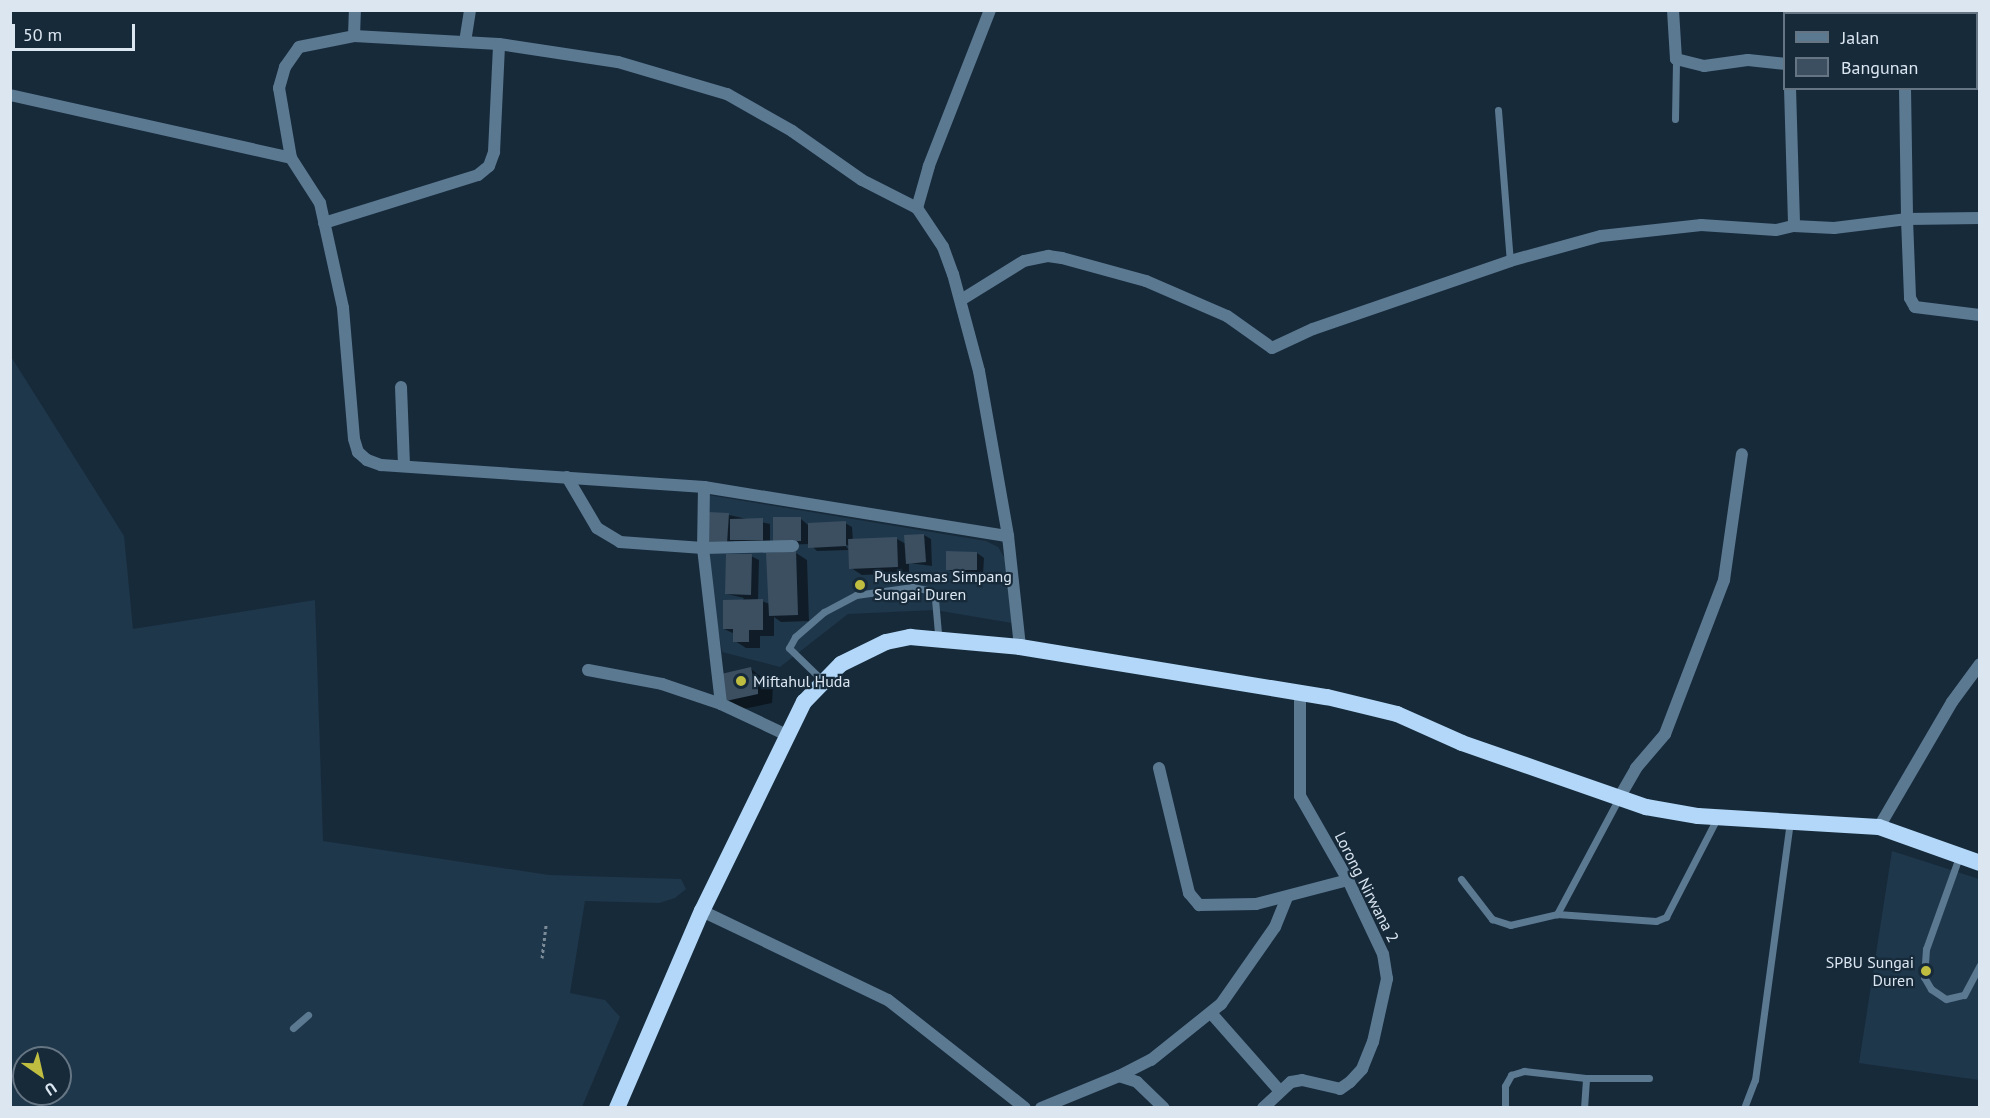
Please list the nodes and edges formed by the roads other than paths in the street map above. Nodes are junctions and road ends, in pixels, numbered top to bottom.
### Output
1 (355, 10) edge
2 (470, 10) edge
3 (990, 10) edge
4 (1673, 10) edge
5 (354, 36) junction
6 (465, 42) junction
7 (499, 44) junction
8 (1676, 59) junction
9 (1783, 64) edge
10 (1790, 90) edge
11 (1905, 90) edge
12 (10, 94) edge
13 (1498, 110) dead end
14 (1675, 119) dead end
15 (291, 158) junction
16 (918, 208) junction
17 (1980, 218) edge
18 (1907, 219) junction
19 (324, 223) junction
20 (1794, 226) junction
21 (1510, 261) junction
22 (961, 300) junction
23 (1980, 315) edge
24 (401, 387) dead end
25 (1742, 454) dead end
26 (404, 466) junction
27 (567, 477) junction
28 (704, 487) junction
29 (1008, 536) junction
30 (794, 546) dead end
31 (703, 548) junction
32 (938, 637) junction
33 (1020, 647) junction
34 (1980, 664) edge
35 (588, 670) dead end
36 (822, 680) junction
37 (1300, 692) junction
38 (721, 704) junction
39 (787, 735) junction
40 (1159, 768) dead end
41 (1619, 798) junction
42 (1717, 818) junction
43 (1790, 822) junction
44 (1879, 827) junction
45 (1959, 855) junction
46 (1980, 863) edge
47 (1461, 879) dead end
48 (1348, 880) junction
49 (1287, 897) junction
50 (702, 911) junction
51 (1557, 914) junction
52 (1980, 965) edge
53 (1211, 1013) junction
54 (308, 1015) dead end
55 (293, 1028) dead end
56 (1119, 1076) junction
57 (1586, 1078) junction
58 (1650, 1078) dead end
59 (1279, 1090) junction
60 (1267, 1106) edge
61 (617, 1107) edge
62 (1025, 1107) edge
63 (1041, 1107) edge
64 (1164, 1107) edge
65 (1505, 1107) edge
66 (1584, 1107) edge
67 (1744, 1107) edge

1 - 5 street
2 - 6 street
3 - 16 street
4 - 8 street
5 - 6 street
5 - 15 street
6 - 7 street
7 - 16 street
7 - 19 street
8 - 9 street
8 - 14 lane
10 - 20 street
11 - 18 street
12 - 15 street
13 - 21 lane
15 - 19 street
16 - 22 street
17 - 18 street
18 - 20 street
18 - 23 street
19 - 26 street
20 - 21 street
21 - 22 street
22 - 29 street
24 - 26 street
25 - 41 street
26 - 27 street
27 - 28 street
27 - 31 street
28 - 29 street
28 - 31 street
29 - 33 street
30 - 31 street
31 - 38 street
32 - 33 highway
32 - 36 highway
32 - 36 lane
33 - 37 highway
34 - 44 street
35 - 38 street
36 - 39 highway
37 - 41 highway
37 - 48 street, Lorong Nirwana 2
38 - 39 street
39 - 50 highway
40 - 49 street
41 - 42 highway
41 - 51 lane
42 - 43 highway
42 - 51 lane
43 - 44 highway
43 - 67 lane
44 - 45 highway
45 - 46 highway
45 - 52 lane
47 - 51 lane
48 - 49 street
48 - 59 street, Lorong Nirwana 2
49 - 53 street
50 - 61 highway
50 - 62 street
53 - 56 street
53 - 59 street
54 - 55 lane
56 - 63 street
56 - 64 street
57 - 58 lane
57 - 65 lane
57 - 66 lane
59 - 60 street

